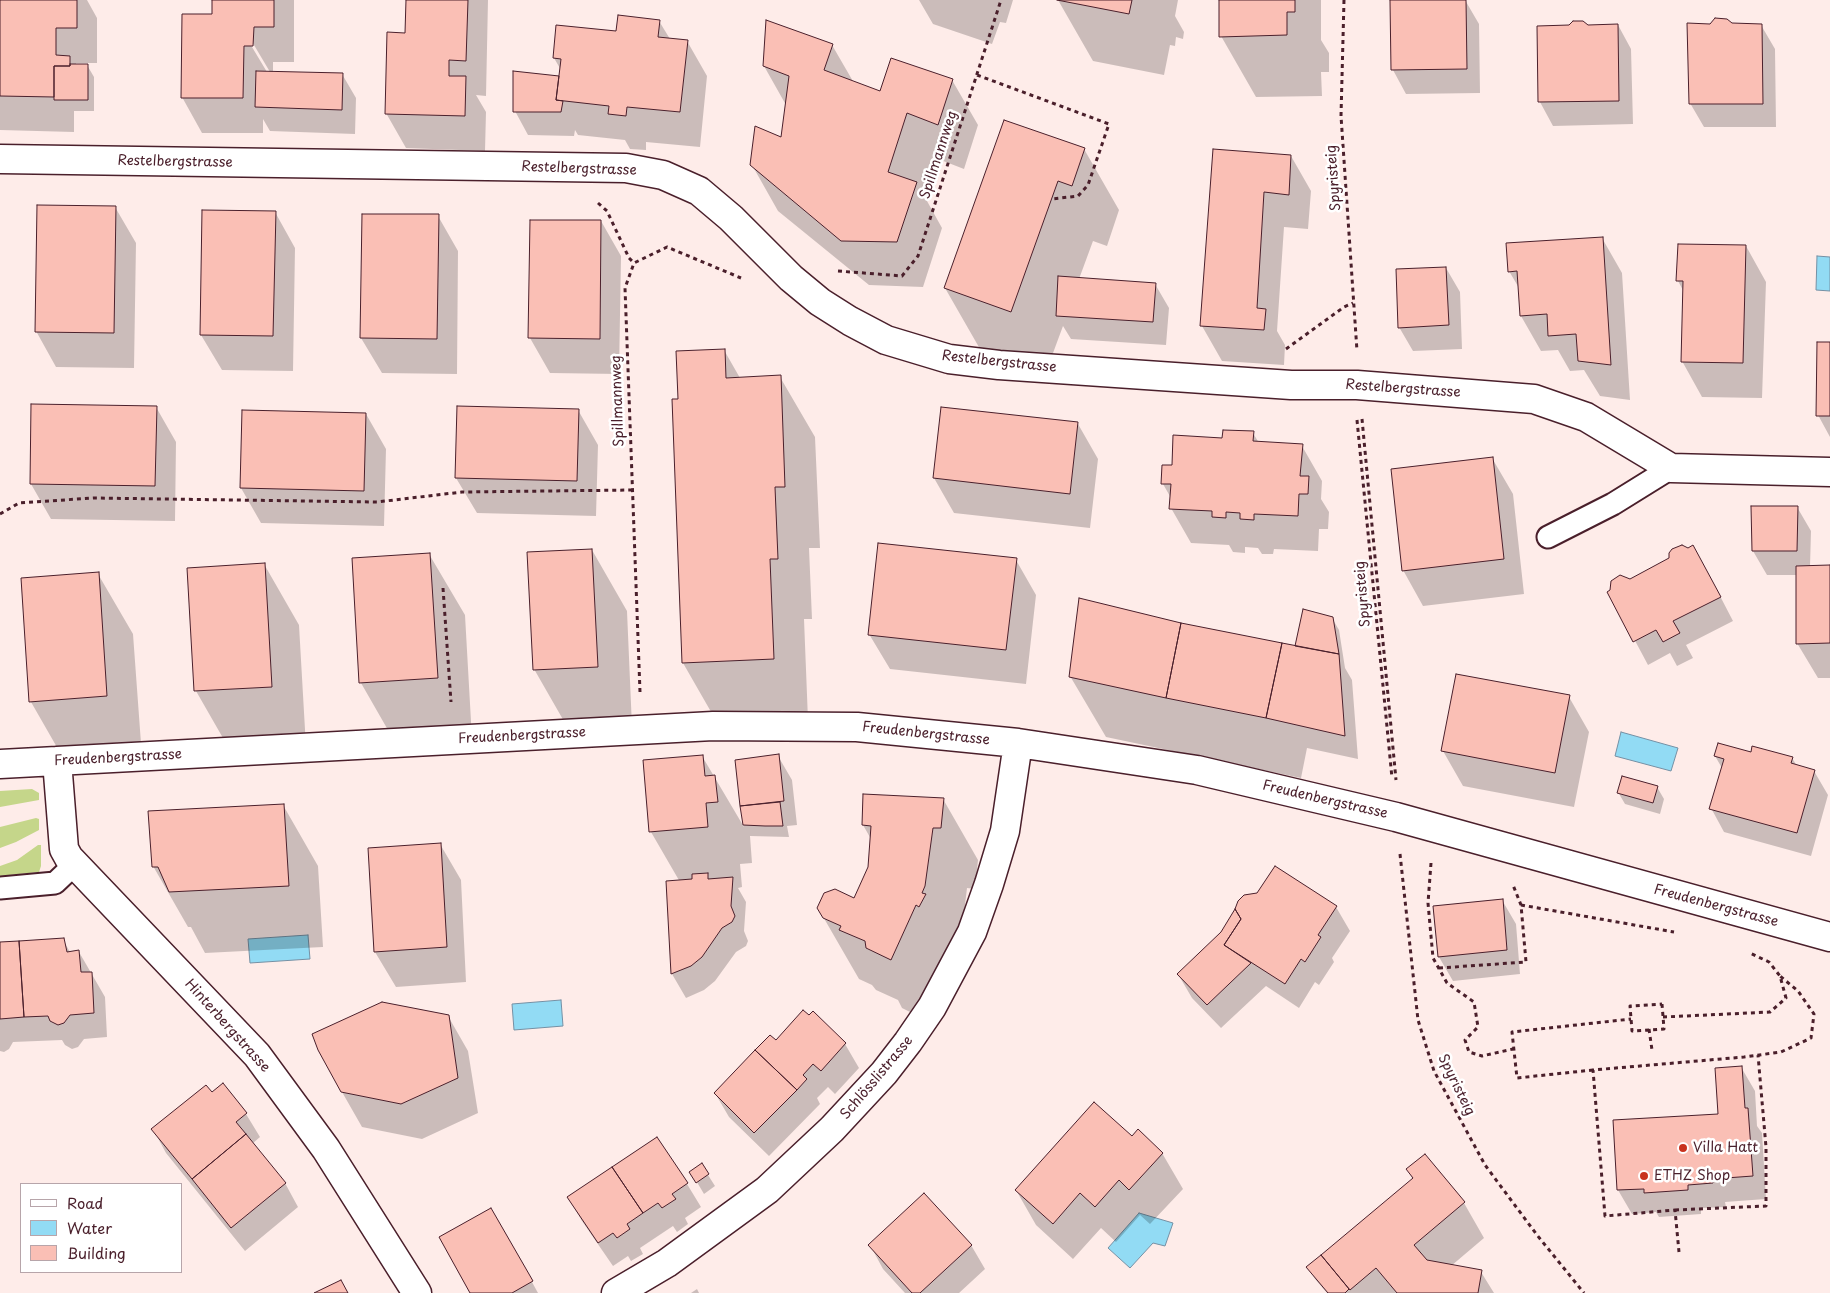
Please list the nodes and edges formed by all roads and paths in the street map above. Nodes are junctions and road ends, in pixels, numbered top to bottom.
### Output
1 (1001, 0) edge
2 (1344, 0) edge
3 (978, 75) junction
4 (0, 159) edge
5 (1052, 199) dead end
6 (600, 205) dead end
7 (634, 263) junction
8 (833, 270) dead end
9 (743, 279) dead end
10 (1354, 303) junction
11 (1357, 354) dead end
12 (1284, 355) dead end
13 (1361, 412) dead end
14 (1357, 418) dead end
15 (1672, 468) junction
16 (1830, 472) edge
17 (633, 490) junction
18 (0, 514) edge
19 (1548, 537) dead end
20 (443, 588) dead end
21 (640, 692) dead end
22 (451, 702) dead end
23 (1018, 743) junction
24 (57, 761) junction
25 (0, 764) edge
26 (1399, 850) dead end
27 (74, 865) junction
28 (0, 888) edge
29 (1428, 903) dead end
30 (1679, 933) dead end
31 (1830, 937) edge
32 (1742, 949) dead end
33 (1439, 968) junction
34 (1780, 976) junction
35 (1663, 1017) junction
36 (1631, 1019) junction
37 (1649, 1029) junction
38 (1513, 1049) junction
39 (1652, 1050) dead end
40 (1758, 1055) junction
41 (1593, 1070) junction
42 (1675, 1210) junction
43 (1678, 1252) dead end
44 (417, 1293) edge
45 (616, 1293) edge
46 (1584, 1293) edge

1 - 3 path, Spillmannweg
2 - 10 path, Spyristeig
3 - 5 path
3 - 8 path, Spillmannweg
4 - 15 street, Restelbergstrasse
6 - 7 path
7 - 9 path
7 - 17 path, Spillmannweg
10 - 11 path, Spyristeig
10 - 12 path
13 - 14 path, Spyristeig
15 - 16 street, Restelbergstrasse
15 - 19 lane
17 - 18 path
17 - 21 path, Spillmannweg
20 - 22 path
23 - 24 street, Freudenbergstrasse
23 - 31 street, Freudenbergstrasse
23 - 45 street, Schlösslistrasse
24 - 25 street, Freudenbergstrasse
24 - 27 street, Hinterbergstrasse
26 - 46 path, Spyristeig
27 - 28 lane
27 - 44 street, Hinterbergstrasse
29 - 33 path
30 - 33 path
32 - 34 path
33 - 38 path
34 - 35 path
34 - 40 path
35 - 36 path
35 - 37 path
36 - 37 path
36 - 38 path
37 - 39 path
38 - 41 path
40 - 41 path
40 - 42 path
41 - 42 path
42 - 43 path

